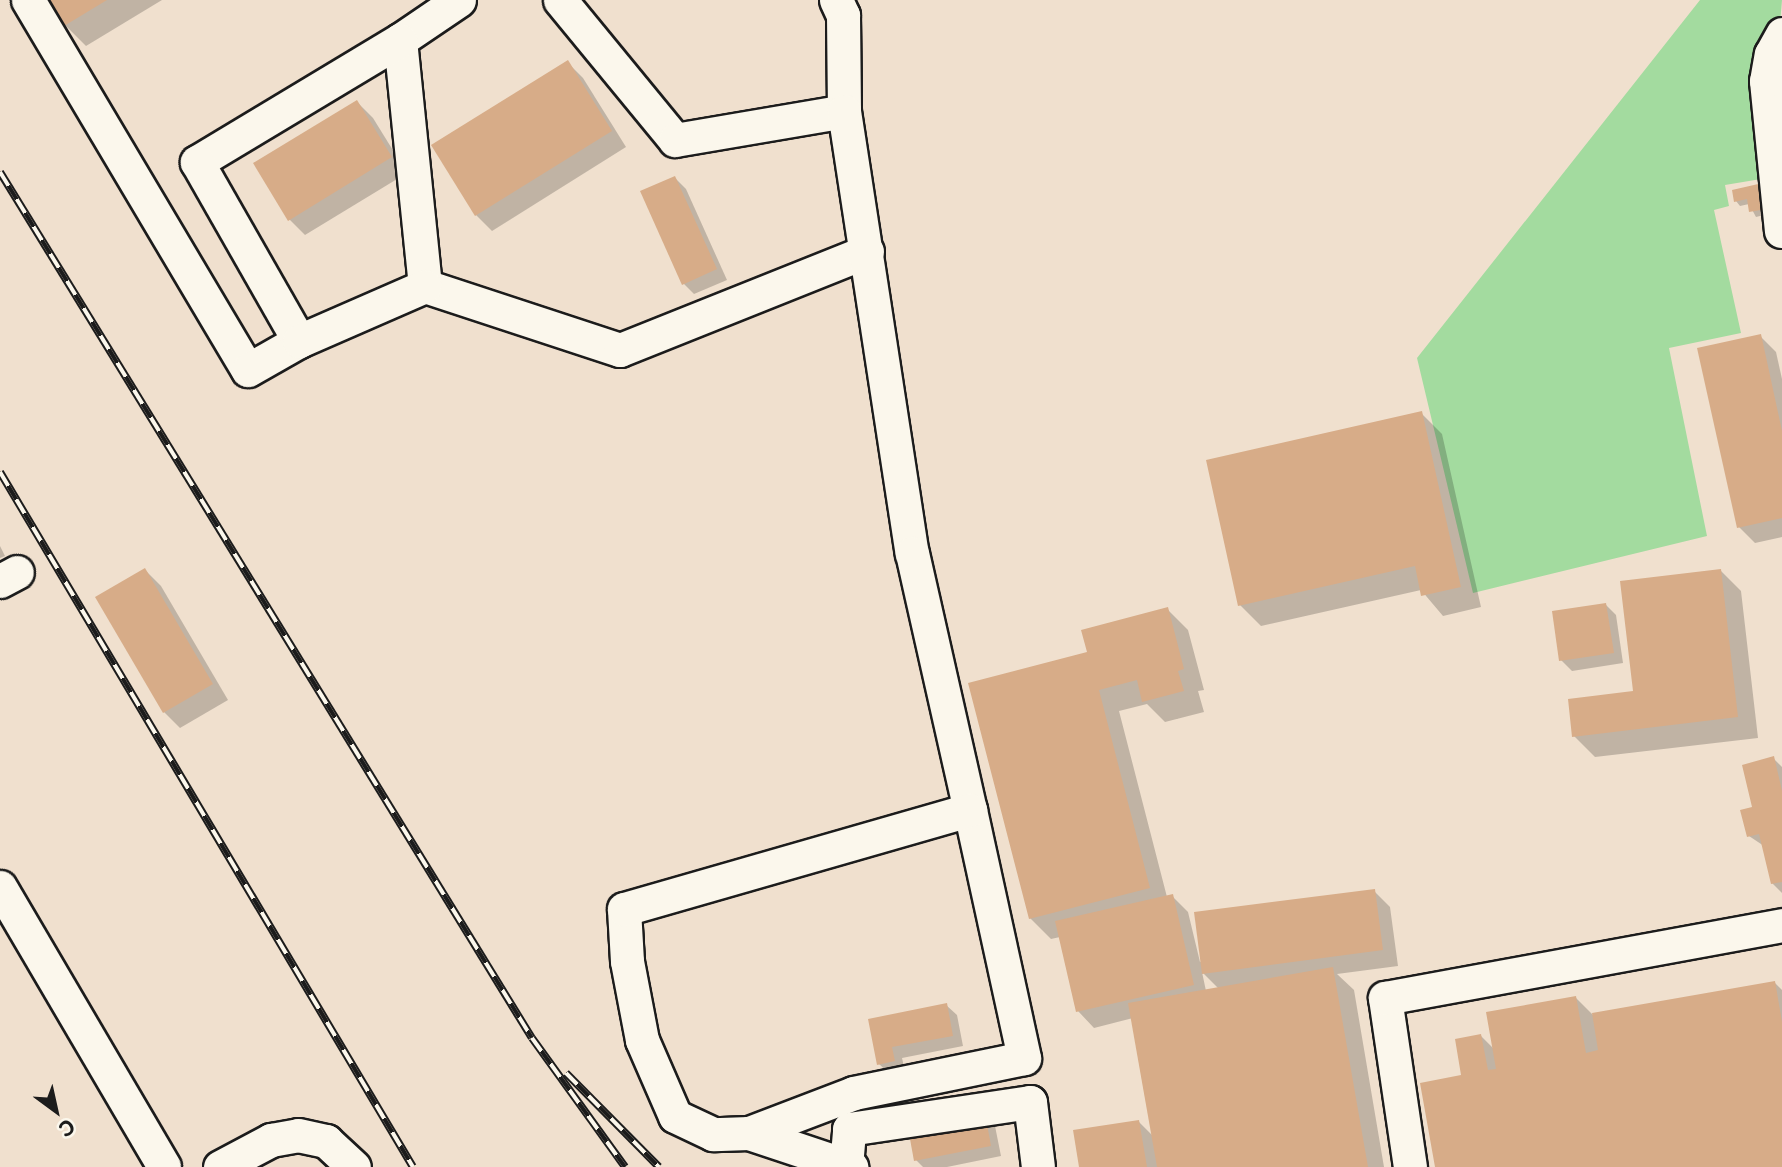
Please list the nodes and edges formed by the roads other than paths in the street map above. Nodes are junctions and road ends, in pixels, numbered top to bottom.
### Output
1 (27, 0) edge
2 (459, 0) edge
3 (559, 0) edge
4 (836, 0) edge
5 (1782, 34) edge
6 (400, 40) junction
7 (844, 111) junction
8 (1782, 232) edge
9 (867, 251) junction
10 (425, 286) junction
11 (299, 341) junction
12 (970, 810) junction
13 (0, 887) edge
14 (1782, 925) edge
15 (749, 1133) junction
16 (849, 1166) edge
17 (164, 1167) edge
18 (220, 1167) edge
19 (354, 1167) edge
20 (1038, 1167) edge
21 (1410, 1167) edge

1 - 11 street
2 - 6 street
3 - 7 street
4 - 7 street
5 - 8 street
6 - 10 street
6 - 11 street
7 - 9 street
9 - 10 street
9 - 12 street
10 - 11 street
12 - 15 street
12 - 15 street
13 - 17 street
14 - 21 street
15 - 16 street
16 - 20 street
18 - 19 street

